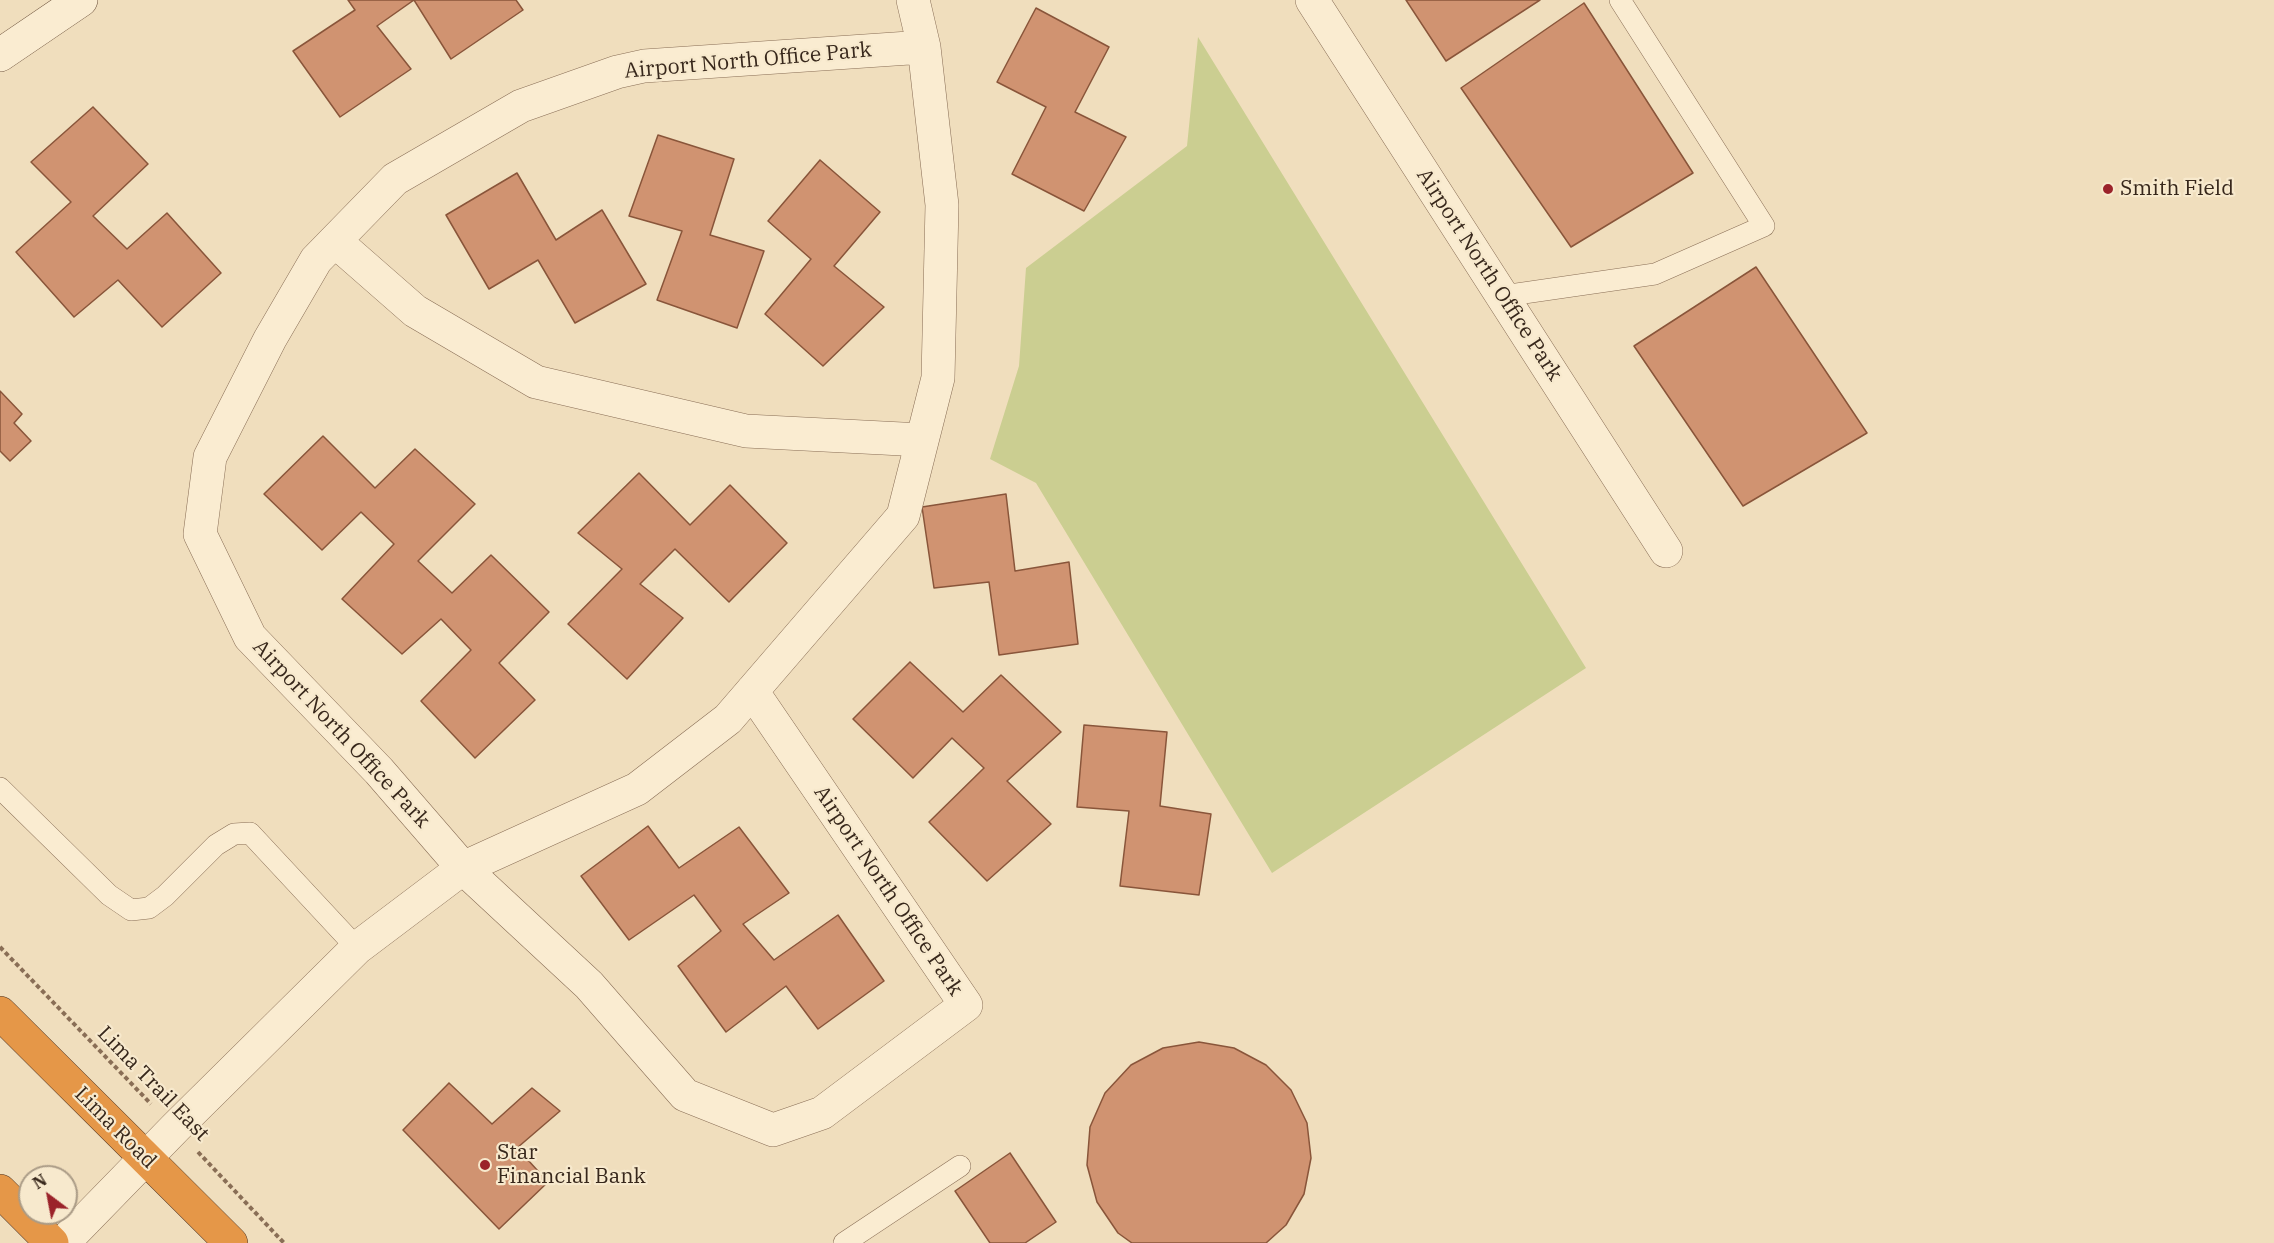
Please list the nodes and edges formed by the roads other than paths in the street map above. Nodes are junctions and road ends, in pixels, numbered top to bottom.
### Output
1 (81, 0) edge
2 (913, 0) edge
3 (1312, 0) edge
4 (1620, 0) edge
5 (924, 46) junction
6 (0, 55) edge
7 (335, 241) junction
8 (1503, 296) junction
9 (922, 440) junction
10 (1666, 551) dead end
11 (752, 691) junction
12 (0, 788) edge
13 (463, 868) junction
14 (357, 948) junction
15 (0, 1013) edge
16 (146, 1158) junction
17 (960, 1166) dead end
18 (0, 1191) edge
19 (52, 1243) edge
20 (63, 1243) edge
21 (231, 1243) edge
22 (844, 1243) edge

1 - 6 street
2 - 5 street
3 - 8 street, Airport North Office Park
4 - 8 lane
5 - 7 street, Airport North Office Park
5 - 9 street
7 - 9 street
7 - 13 street, Airport North Office Park
8 - 10 street, Airport North Office Park
9 - 11 street
11 - 13 street
11 - 13 street, Airport North Office Park
12 - 14 lane
13 - 14 street
14 - 16 street
15 - 16 highway, Lima Road
16 - 20 street
16 - 21 highway, Lima Road
17 - 22 lane
18 - 19 highway

